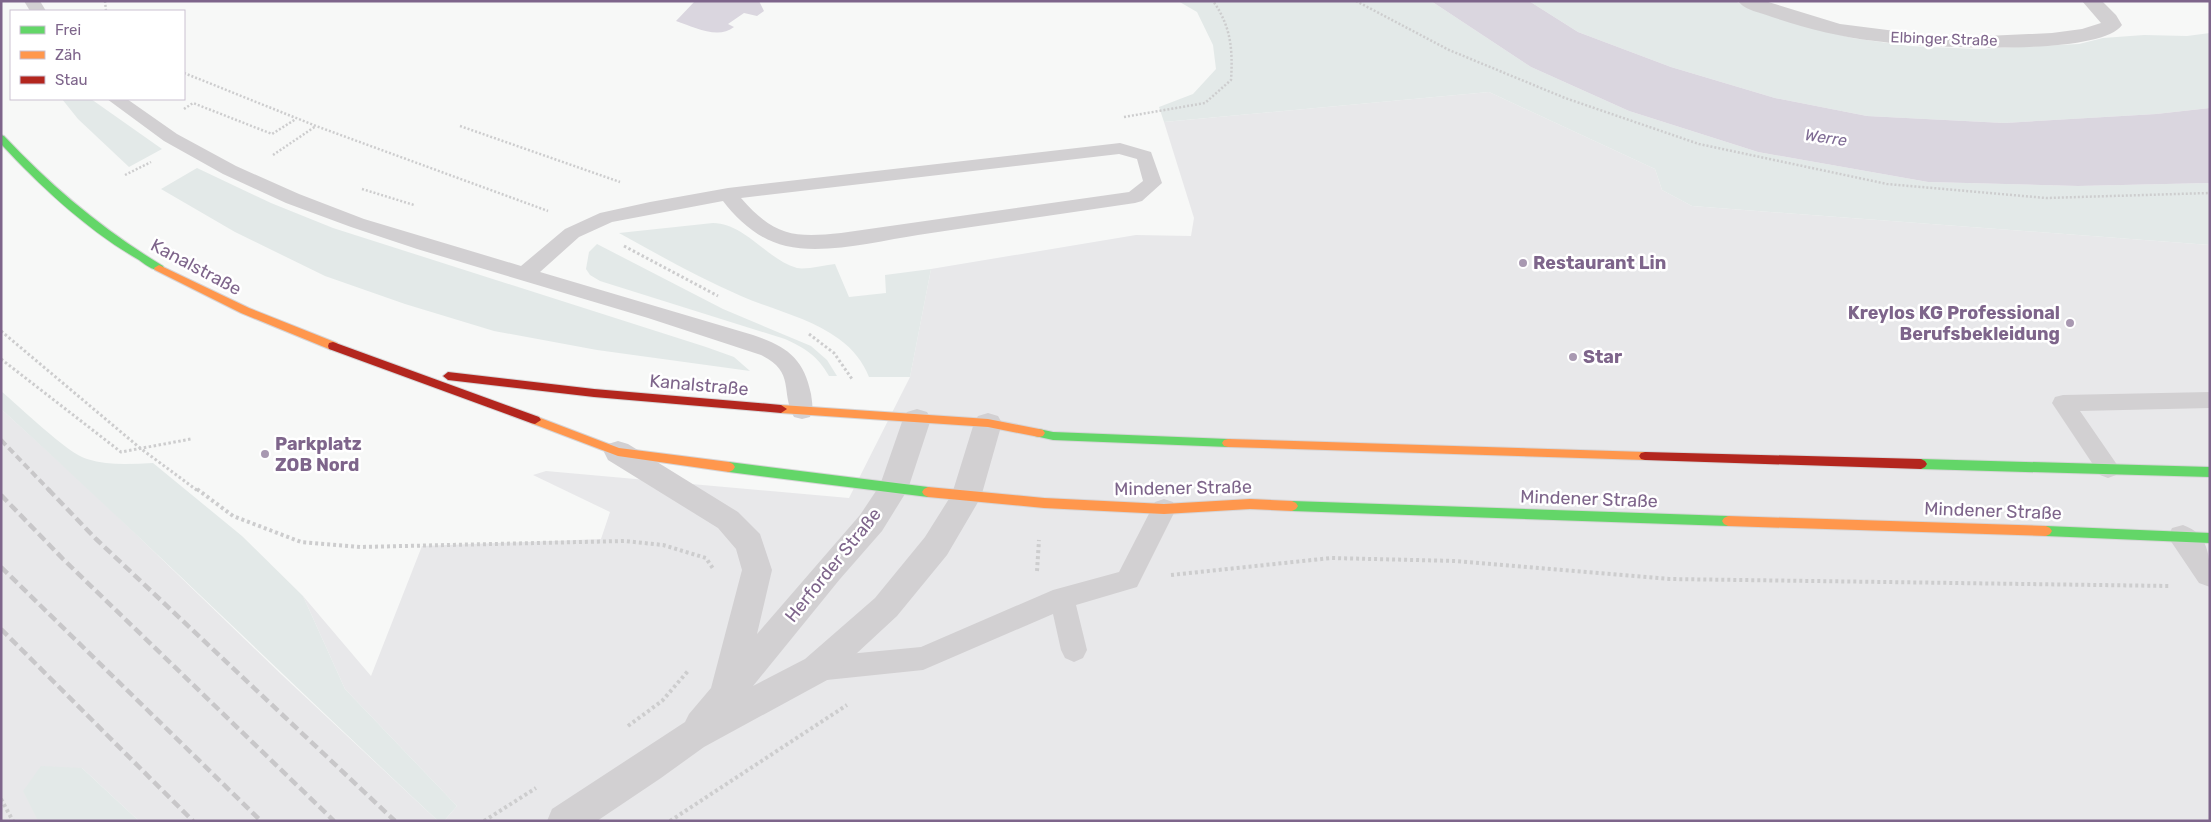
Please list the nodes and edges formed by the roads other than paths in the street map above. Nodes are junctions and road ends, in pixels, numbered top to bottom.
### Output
1 (1747, 1) edge
2 (2092, 1) edge
3 (117, 100) edge
4 (1, 138) edge
5 (728, 194) junction
6 (526, 273) junction
7 (409, 372) junction
8 (2210, 400) edge
9 (802, 411) junction
10 (917, 419) junction
11 (988, 423) junction
12 (618, 452) junction
13 (2108, 469) junction
14 (2210, 472) edge
15 (893, 488) junction
16 (966, 497) junction
17 (1164, 509) junction
18 (2196, 538) edge
19 (2210, 574) edge
20 (1062, 598) junction
21 (1074, 650) dead end
22 (817, 669) junction
23 (725, 697) junction
24 (692, 736) junction
25 (565, 821) edge

1 - 2 street, Elbinger Straße
3 - 6 lane
4 - 7 main road, Kanalstraße
5 - 5 lane
5 - 6 lane
6 - 9 lane
7 - 9 main road, Kanalstraße
7 - 12 main road, Kanalstraße
8 - 13 lane
9 - 10 main road, Kanalstraße
10 - 11 main road, Kanalstraße
10 - 15 street, Herforder Straße
11 - 13 main road
11 - 16 street, Herforder Straße
12 - 15 main road, Kanalstraße
12 - 23 street, Herforder Straße
13 - 14 main road
15 - 16 main road, Kanalstraße
15 - 23 street, Herforder Straße
16 - 17 main road, Mindener Straße
16 - 22 street, Herforder Straße
17 - 18 main road, Mindener Straße
17 - 20 lane
18 - 19 street
20 - 21 lane
20 - 22 lane
22 - 24 street, Herforder Straße
23 - 24 street, Herforder Straße
24 - 25 street, Herforder Straße

